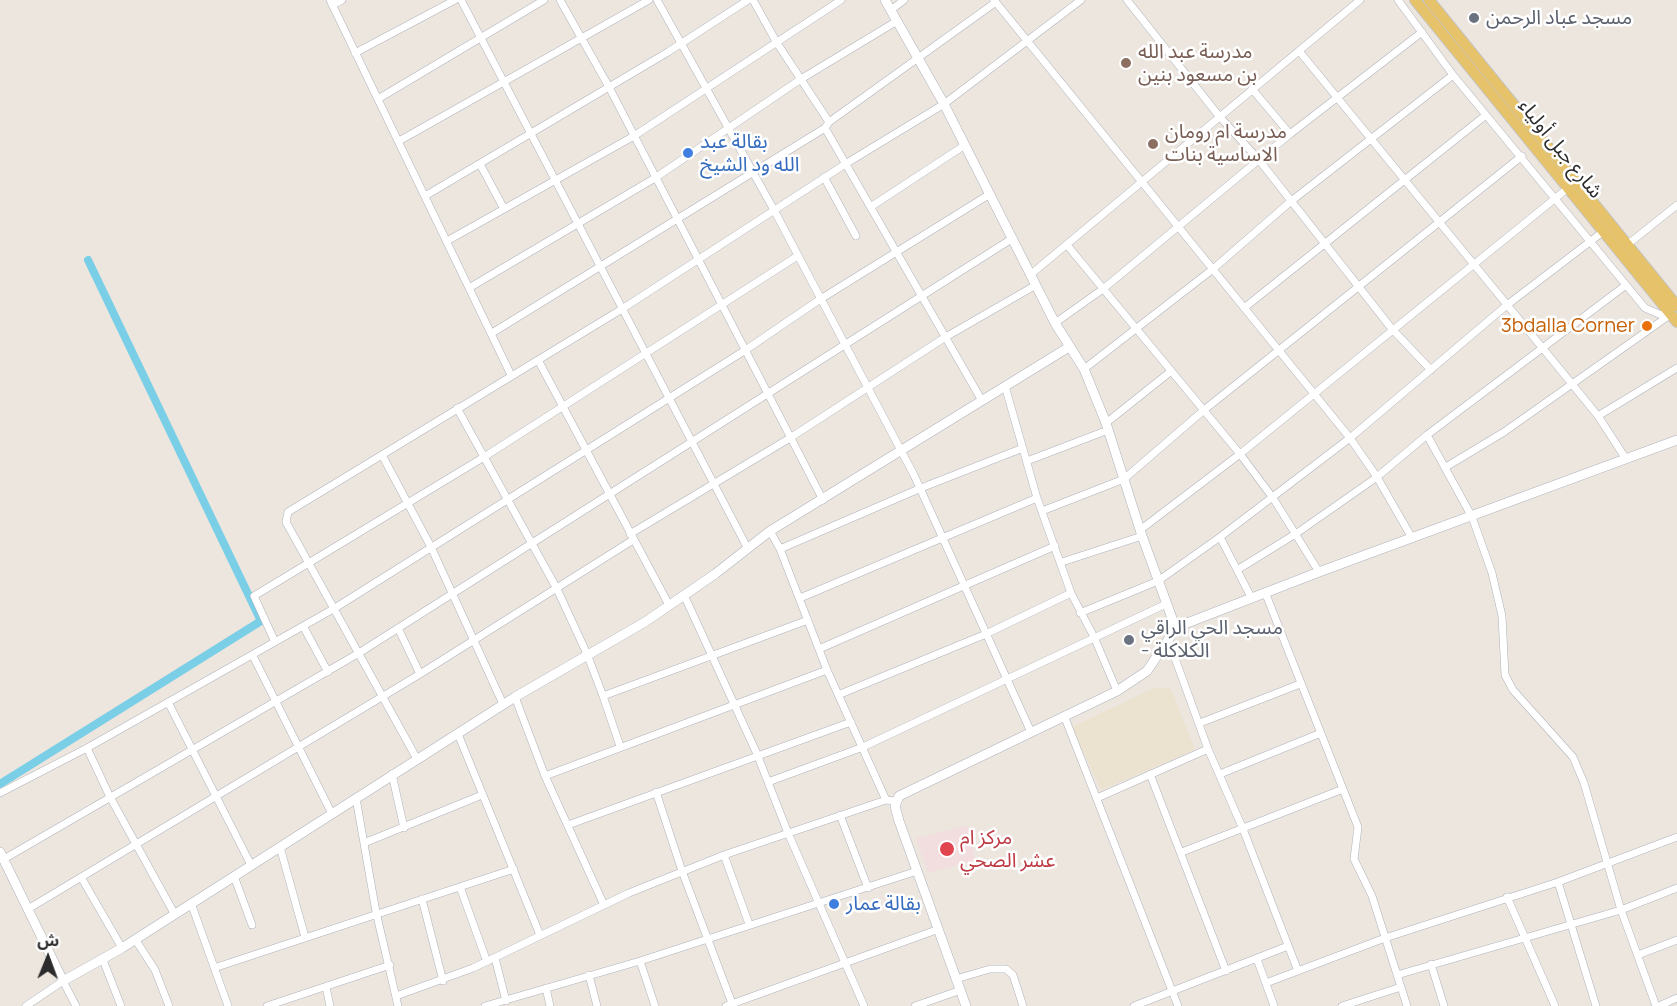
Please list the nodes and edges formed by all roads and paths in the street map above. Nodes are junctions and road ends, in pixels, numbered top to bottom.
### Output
1 (342, 0) edge
2 (456, 0) edge
3 (461, 0) edge
4 (544, 0) edge
5 (560, 0) edge
6 (649, 0) edge
7 (657, 0) edge
8 (748, 0) edge
9 (753, 0) edge
10 (842, 0) edge
11 (885, 0) edge
12 (904, 0) edge
13 (1082, 0) edge
14 (1126, 0) edge
15 (1360, 0) edge
16 (1398, 0) edge
17 (1415, 0) edge
18 (1429, 0) edge
19 (995, 1) edge
20 (331, 2) edge
21 (891, 10) junction
22 (897, 21) junction
23 (1422, 32) junction
24 (580, 38) junction
25 (482, 39) junction
26 (1029, 41) junction
27 (682, 42) junction
28 (777, 43) junction
29 (1299, 51) junction
30 (355, 53) junction
31 (919, 58) junction
32 (1453, 75) junction
33 (801, 79) junction
34 (504, 83) junction
35 (609, 87) junction
36 (1252, 89) junction
37 (707, 90) junction
38 (1336, 97) junction
39 (378, 99) junction
40 (944, 104) junction
41 (1486, 115) junction
42 (1219, 116) junction
43 (827, 125) junction
44 (729, 129) junction
45 (531, 134) junction
46 (1290, 134) junction
47 (634, 136) junction
48 (1369, 139) junction
49 (399, 141) junction
50 (965, 145) junction
51 (1522, 156) junction
52 (1258, 160) junction
53 (846, 163) junction
54 (480, 164) junction
55 (753, 174) junction
56 (824, 177) junction
57 (555, 178) junction
58 (655, 178) junction
59 (1404, 180) junction
60 (1142, 182) junction
61 (1568, 188) junction
62 (990, 194) junction
63 (425, 196) junction
64 (1555, 196) junction
65 (1290, 202) junction
66 (1677, 205) edge
67 (872, 206) junction
68 (504, 208) junction
69 (774, 210) junction
70 (677, 220) junction
71 (1437, 222) junction
72 (577, 224) junction
73 (1178, 228) junction
74 (1604, 231) junction
75 (856, 236) dead end
76 (1013, 238) junction
77 (1590, 240) junction
78 (447, 241) junction
79 (1067, 245) junction
80 (1324, 245) junction
81 (1627, 245) junction
82 (898, 253) junction
83 (796, 257) junction
84 (698, 262) junction
85 (1473, 263) junction
86 (599, 265) junction
87 (1214, 269) junction
88 (1030, 274) junction
89 (1035, 285) junction
90 (1626, 285) junction
91 (1358, 287) junction
92 (469, 288) junction
93 (1103, 289) junction
94 (921, 295) junction
95 (819, 300) junction
96 (721, 305) junction
97 (1507, 306) junction
98 (1244, 308) junction
99 (622, 309) junction
100 (1673, 315) edge
101 (1055, 323) junction
102 (1136, 329) junction
103 (1392, 329) junction
104 (492, 333) junction
105 (944, 338) junction
106 (844, 345) junction
107 (1069, 347) junction
108 (1542, 347) junction
109 (744, 351) junction
110 (1278, 351) junction
111 (646, 353) junction
112 (538, 360) junction
113 (1677, 368) edge
114 (1084, 369) junction
115 (1431, 370) junction
116 (1170, 372) junction
117 (511, 375) junction
118 (1572, 384) junction
119 (1005, 386) junction
120 (867, 389) junction
121 (1312, 393) junction
122 (769, 394) junction
123 (670, 396) junction
124 (981, 399) junction
125 (562, 407) junction
126 (457, 408) junction
127 (1204, 410) junction
128 (1598, 416) junction
129 (1107, 426) junction
130 (1427, 435) junction
131 (790, 438) junction
132 (1350, 438) junction
133 (693, 441) junction
134 (1677, 441) edge
135 (1023, 448) junction
136 (585, 451) junction
137 (900, 451) junction
138 (382, 454) junction
139 (1240, 454) junction
140 (484, 457) junction
141 (1626, 459) junction
142 (1027, 460) junction
143 (1446, 467) junction
144 (1377, 477) junction
145 (1124, 479) junction
146 (714, 484) junction
147 (921, 488) junction
148 (608, 494) junction
149 (1037, 498) junction
150 (1273, 498) junction
151 (822, 500) junction
152 (507, 501) junction
153 (409, 504) junction
154 (1042, 511) junction
155 (1472, 517) junction
156 (770, 531) junction
157 (1141, 533) junction
158 (1297, 533) junction
159 (632, 537) junction
160 (943, 537) junction
161 (1220, 537) junction
162 (1412, 538) junction
163 (531, 542) junction
164 (1055, 546) junction
165 (431, 547) junction
166 (748, 549) junction
167 (780, 549) junction
168 (1062, 562) junction
169 (311, 564) junction
170 (1238, 570) junction
171 (1318, 572) junction
172 (1158, 581) junction
173 (963, 586) junction
174 (557, 589) junction
175 (1071, 592) junction
176 (1265, 592) junction
177 (451, 593) junction
178 (684, 595) junction
179 (1251, 597) junction
180 (800, 598) junction
181 (1166, 604) junction
182 (669, 605) junction
183 (335, 608) junction
184 (1080, 613) junction
185 (808, 620) junction
186 (303, 626) junction
187 (398, 628) junction
188 (1176, 629) junction
189 (986, 634) junction
190 (1094, 637) junction
191 (1168, 639) junction
192 (472, 641) junction
193 (275, 642) junction
194 (819, 649) junction
195 (359, 653) junction
196 (587, 654) junction
197 (253, 656) junction
198 (711, 656) junction
199 (827, 670) junction
200 (328, 672) junction
201 (420, 674) junction
202 (1008, 680) junction
203 (1300, 684) junction
204 (1118, 691) junction
205 (838, 695) junction
206 (381, 696) junction
207 (603, 696) junction
208 (515, 697) junction
209 (168, 702) junction
210 (276, 702) junction
211 (503, 704) junction
212 (735, 704) junction
213 (1065, 718) junction
214 (851, 722) junction
215 (1200, 723) junction
216 (1031, 732) junction
217 (458, 734) junction
218 (1321, 734) junction
219 (299, 746) junction
220 (620, 746) junction
221 (863, 747) junction
222 (87, 748) junction
223 (1208, 749) junction
224 (191, 751) junction
225 (757, 754) junction
226 (417, 759) junction
227 (393, 774) junction
228 (1150, 774) junction
229 (1220, 774) junction
230 (545, 776) junction
231 (768, 782) junction
232 (1343, 789) junction
233 (656, 792) junction
234 (0, 793) edge
235 (482, 795) junction
236 (215, 796) junction
237 (110, 797) junction
238 (356, 798) junction
239 (1097, 798) junction
240 (891, 800) junction
241 (332, 814) junction
242 (840, 815) junction
243 (568, 825) junction
244 (404, 828) junction
245 (1243, 829) junction
246 (788, 833) junction
247 (1677, 837) edge
248 (364, 843) junction
249 (135, 845) junction
250 (280, 847) junction
251 (1182, 852) junction
252 (724, 855) junction
253 (2, 856) edge
254 (1606, 863) junction
255 (251, 865) junction
256 (514, 869) junction
257 (682, 871) junction
258 (917, 871) junction
259 (234, 876) junction
260 (81, 877) junction
261 (1558, 882) junction
262 (460, 887) junction
263 (868, 888) junction
264 (1677, 888) edge
265 (1507, 897) junction
266 (422, 899) junction
267 (191, 903) junction
268 (819, 904) junction
269 (604, 905) junction
270 (28, 909) junction
271 (1621, 910) junction
272 (376, 912) junction
273 (174, 914) junction
274 (1571, 922) junction
275 (749, 924) junction
276 (252, 926) dead end
277 (939, 929) junction
278 (540, 935) junction
279 (305, 937) junction
280 (1523, 937) junction
281 (708, 938) junction
282 (1385, 938) junction
283 (135, 939) junction
284 (1677, 940) edge
285 (1288, 946) junction
286 (122, 948) junction
287 (1638, 955) junction
288 (495, 958) junction
289 (1257, 959) junction
290 (103, 960) junction
291 (487, 962) junction
292 (640, 962) junction
293 (846, 964) junction
294 (1431, 964) junction
295 (390, 965) junction
296 (214, 968) junction
297 (1226, 971) junction
298 (1298, 972) junction
299 (589, 975) junction
300 (1397, 975) junction
301 (956, 979) junction
302 (63, 981) junction
303 (443, 981) junction
304 (1266, 983) junction
305 (326, 987) junction
306 (1401, 987) junction
307 (546, 988) junction
308 (961, 990) junction
309 (1172, 991) junction
310 (396, 996) junction
311 (1677, 998) edge
312 (502, 1003) edge
313 (730, 1005) edge
314 (26, 1006) edge
315 (76, 1006) edge
316 (121, 1006) edge
317 (169, 1006) edge
318 (228, 1006) edge
319 (267, 1006) edge
320 (330, 1006) edge
321 (398, 1006) edge
322 (485, 1006) edge
323 (550, 1006) edge
324 (597, 1006) edge
325 (655, 1006) edge
326 (864, 1006) edge
327 (915, 1006) edge
328 (966, 1006) edge
329 (1023, 1006) edge
330 (1134, 1006) edge
331 (1178, 1006) edge
332 (1274, 1006) edge
333 (1342, 1006) edge
334 (1407, 1006) edge
335 (1444, 1006) edge
336 (1555, 1006) edge
337 (1596, 1006) edge
338 (1658, 1006) edge

1 - 20 street
2 - 30 street
3 - 25 street
4 - 25 street
5 - 24 street
6 - 24 street
7 - 27 street
8 - 27 street
9 - 28 street
10 - 28 street
11 - 21 street
12 - 21 street
13 - 26 street
14 - 42 street
15 - 29 street
16 - 23 street
17 - 61 main road, شارع جبل أولياء
18 - 81 main road, شارع جبل أولياء
19 - 26 street
19 - 31 street
20 - 30 street
21 - 22 street
22 - 31 street
22 - 33 street
23 - 32 street
23 - 38 street
24 - 34 street
24 - 35 street
25 - 34 street
25 - 39 street
26 - 40 street
26 - 60 street
27 - 35 street
27 - 37 street
28 - 33 street
28 - 37 street
29 - 36 street
29 - 38 street
30 - 39 street
31 - 40 street
31 - 43 street
32 - 41 street
32 - 48 street
33 - 43 street
33 - 44 street
34 - 45 street
34 - 49 street
35 - 45 street
35 - 47 street
36 - 42 street
36 - 46 street
37 - 44 street
37 - 47 street
38 - 46 street
38 - 48 street
39 - 49 street
40 - 50 street
40 - 53 street
41 - 51 street
41 - 59 street
42 - 52 street
42 - 60 street
43 - 53 street
43 - 55 street
44 - 55 street
44 - 58 street
45 - 54 street
45 - 57 street
46 - 52 street
47 - 57 street
47 - 58 street
48 - 59 street
48 - 65 street
49 - 63 street
50 - 62 street
50 - 67 street
51 - 64 street
51 - 71 street
52 - 65 street
52 - 73 street
53 - 56 street
53 - 67 street
54 - 63 street
54 - 68 street
55 - 69 street
55 - 70 street
56 - 69 street
56 - 75 street
57 - 68 street
57 - 72 street
58 - 70 street
58 - 72 street
59 - 71 street
59 - 80 street
60 - 73 street
60 - 79 street
61 - 64 street
61 - 74 main road, شارع جبل أولياء
62 - 76 street
62 - 82 street
63 - 78 street
64 - 77 street
64 - 85 street
65 - 80 street
65 - 87 street
66 - 81 street
67 - 82 street
68 - 78 street
69 - 83 street
69 - 84 street
70 - 84 street
70 - 86 street
71 - 85 street
71 - 91 street
72 - 86 street
72 - 92 street
73 - 87 street
73 - 93 street
74 - 77 street
74 - 100 main road, شارع جبل أولياء
76 - 88 street
76 - 94 street
77 - 90 street
77 - 97 street
78 - 92 street
79 - 88 street
79 - 93 street
80 - 91 street
80 - 98 street
81 - 100 main road, شارع جبل أولياء
82 - 94 street
82 - 95 street
83 - 95 street
83 - 96 street
84 - 96 street
84 - 99 street
85 - 97 street
85 - 103 street
86 - 99 street
86 - 104 street
87 - 98 street
87 - 102 street
88 - 89 street
89 - 101 street
89 - 105 street
90 - 100 street
90 - 108 street
91 - 103 street
91 - 110 street
92 - 104 street
93 - 101 street
93 - 102 street
94 - 105 street
94 - 106 street
95 - 106 street
95 - 109 street
96 - 109 street
96 - 111 street
97 - 108 street
97 - 115 street
98 - 110 street
99 - 111 street
99 - 112 street
100 - 118 street
101 - 107 street
102 - 114 street
102 - 116 street
103 - 115 street
103 - 121 street
104 - 117 street
105 - 120 street
105 - 124 street
106 - 120 street
106 - 122 street
107 - 114 street
107 - 119 street
108 - 118 street
108 - 130 street
109 - 122 street
109 - 123 street
110 - 121 street
110 - 127 street
111 - 123 street
111 - 125 street
112 - 117 street
112 - 125 street
113 - 128 street
114 - 129 street
115 - 132 street
116 - 127 street
116 - 129 street
117 - 126 street
118 - 128 street
118 - 143 street
119 - 124 street
119 - 135 street
120 - 131 street
120 - 137 street
121 - 132 street
121 - 139 street
122 - 131 street
122 - 133 street
123 - 133 street
123 - 136 street
124 - 137 street
125 - 136 street
125 - 140 street
126 - 138 street
126 - 140 street
127 - 139 street
127 - 145 street
128 - 141 street
129 - 142 street
129 - 145 street
130 - 143 street
130 - 144 street
131 - 146 street
131 - 151 street
132 - 144 street
132 - 150 street
133 - 146 street
133 - 148 street
134 - 141 street
135 - 142 street
135 - 147 street
136 - 148 street
136 - 152 street
137 - 147 street
137 - 151 street
138 - 153 street
138 - 169 street
139 - 150 street
139 - 157 street
140 - 152 street
140 - 153 street
141 - 155 street
142 - 149 street
143 - 155 street
144 - 158 street
144 - 162 street
145 - 154 street
145 - 157 street
146 - 159 street
146 - 166 street
147 - 160 street
147 - 167 street
148 - 159 street
148 - 163 street
149 - 154 street
149 - 160 street
150 - 158 street
150 - 161 street
151 - 156 street
152 - 163 street
152 - 165 street
153 - 165 street
153 - 169 street
154 - 164 street
155 - 162 street
155 - 254 street
156 - 166 street
156 - 167 street
157 - 168 street
157 - 172 street
158 - 170 street
158 - 171 street
159 - 174 street
159 - 182 street
160 - 173 street
160 - 180 street
161 - 170 street
161 - 172 street
162 - 171 street
163 - 174 street
163 - 177 street
164 - 168 street
164 - 173 street
165 - 177 street
165 - 183 street
166 - 178 street
167 - 180 street
168 - 175 street
169 - 183 street
169 - 193 street
170 - 179 street
171 - 176 street
172 - 181 street
172 - 184 street
173 - 189 street
173 - 194 street
174 - 192 street
174 - 196 street
175 - 184 street
175 - 189 street
176 - 179 street
176 - 203 street
177 - 187 street
177 - 192 street
178 - 182 street
178 - 198 street
179 - 188 street
180 - 185 street
181 - 188 street
181 - 190 street
182 - 196 street
183 - 186 street
183 - 195 street
184 - 190 street
185 - 194 street
185 - 198 street
186 - 193 street
186 - 200 street
187 - 195 street
187 - 201 street
188 - 191 street
189 - 202 street
189 - 205 street
190 - 202 street
190 - 204 street
191 - 204 street
191 - 215 street
192 - 201 street
192 - 211 street
193 - 197 street
194 - 199 street
195 - 200 street
195 - 206 street
196 - 207 street
196 - 208 street
197 - 209 street
197 - 210 street
198 - 207 street
198 - 212 street
199 - 205 street
199 - 212 street
200 - 210 street
201 - 206 street
202 - 216 street
202 - 221 street
203 - 215 street
203 - 218 street
204 - 213 street
205 - 214 street
206 - 219 street
206 - 226 street
207 - 220 street
208 - 211 street
208 - 230 street
209 - 222 street
209 - 224 street
210 - 219 street
210 - 224 street
211 - 217 street
212 - 220 street
212 - 225 street
213 - 216 street
213 - 239 street
214 - 221 street
214 - 225 street
215 - 223 street
216 - 240 street
217 - 226 street
217 - 235 street
218 - 229 street
218 - 232 street
219 - 236 street
219 - 241 street
220 - 230 street
221 - 231 street
221 - 240 street
222 - 234 street
222 - 237 street
223 - 228 street
223 - 229 street
224 - 236 street
224 - 237 street
225 - 231 street
225 - 233 street
226 - 227 street
227 - 238 street
227 - 244 street
228 - 239 street
228 - 251 street
229 - 245 street
230 - 243 street
231 - 246 street
232 - 245 street
232 - 282 street
233 - 243 street
233 - 257 street
235 - 244 street
235 - 256 street
236 - 249 street
236 - 255 street
237 - 249 street
237 - 253 street
238 - 241 street
238 - 248 street
239 - 309 street
240 - 242 street
240 - 258 street
241 - 250 street
242 - 246 street
242 - 263 street
243 - 269 street
244 - 248 street
245 - 251 street
245 - 285 street
246 - 252 street
246 - 268 street
247 - 254 street
248 - 272 street
249 - 260 street
249 - 273 street
250 - 255 street
250 - 279 street
251 - 297 street
252 - 257 street
252 - 275 street
253 - 270 street
254 - 261 street
254 - 271 street
255 - 259 street
256 - 262 street
256 - 278 street
257 - 269 street
257 - 281 street
258 - 263 street
258 - 277 street
259 - 267 street
259 - 276 street
260 - 270 street
260 - 286 street
261 - 265 street
261 - 274 street
262 - 266 street
262 - 291 street
263 - 268 street
264 - 271 street
265 - 280 street
265 - 282 street
266 - 272 street
266 - 303 street
267 - 273 street
267 - 296 street
268 - 275 street
268 - 293 street
269 - 278 street
270 - 302 street
271 - 274 street
271 - 287 street
272 - 279 street
272 - 295 street
273 - 283 street
274 - 280 street
274 - 337 street
275 - 281 street
277 - 293 street
277 - 301 street
278 - 288 street
279 - 296 street
280 - 294 street
280 - 336 street
281 - 292 street
281 - 313 street
282 - 298 street
282 - 300 street
283 - 286 street
283 - 317 street
284 - 287 street
285 - 289 street
285 - 298 street
286 - 290 street
287 - 338 street
288 - 291 street
288 - 312 street
289 - 297 street
289 - 304 street
290 - 302 street
290 - 316 street
291 - 303 street
292 - 299 street
292 - 325 street
293 - 313 street
293 - 326 street
294 - 300 street
294 - 335 street
295 - 305 street
295 - 310 street
296 - 318 street
297 - 309 street
298 - 304 street
299 - 307 street
299 - 324 street
300 - 306 street
301 - 308 street
301 - 329 street
302 - 314 street
302 - 315 street
303 - 310 street
304 - 332 street
305 - 319 street
305 - 320 street
306 - 333 street
306 - 334 street
307 - 312 street
307 - 323 street
308 - 327 street
308 - 328 street
309 - 330 street
309 - 331 street
310 - 321 street
311 - 338 street
312 - 322 street

